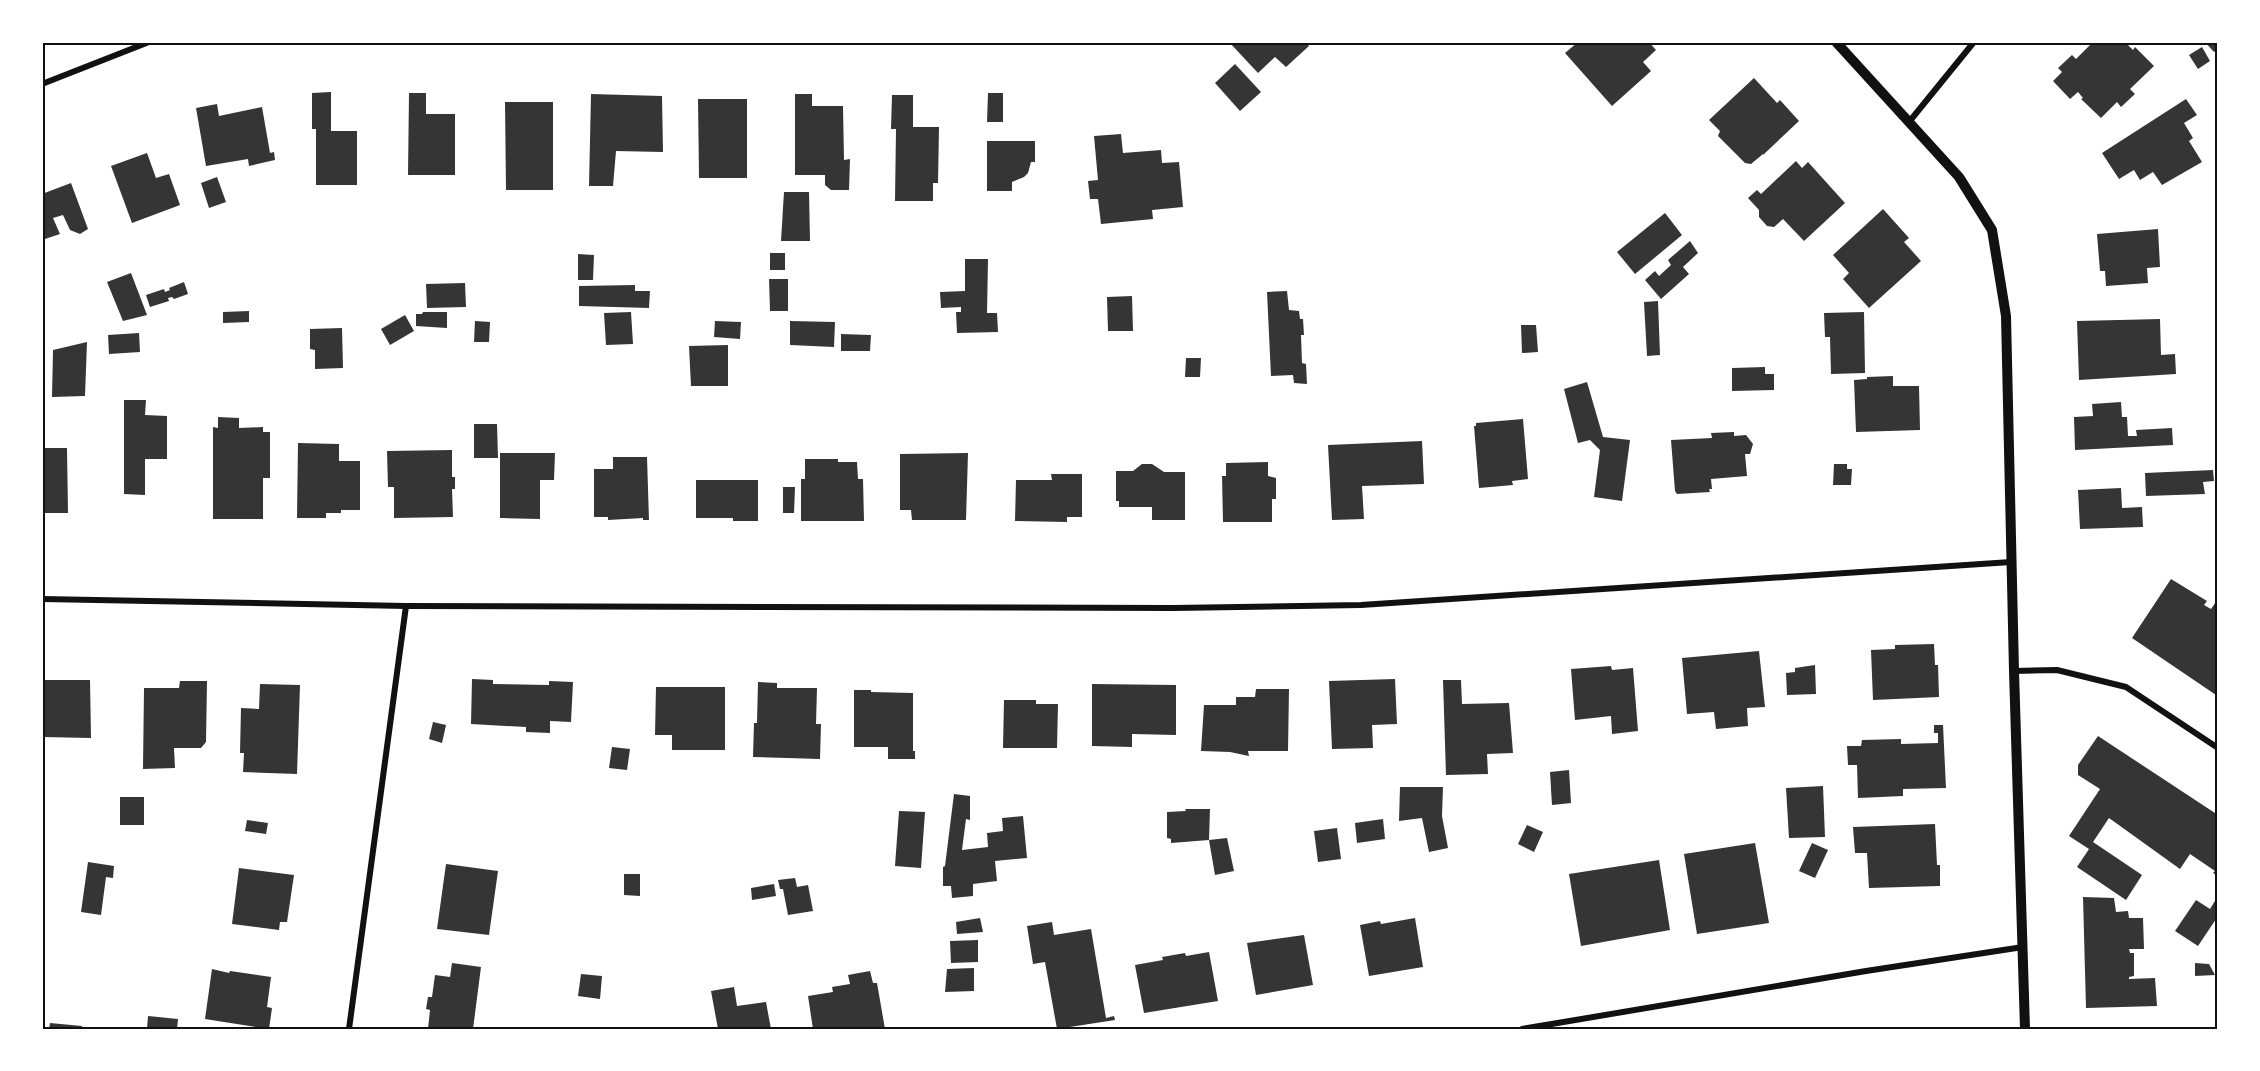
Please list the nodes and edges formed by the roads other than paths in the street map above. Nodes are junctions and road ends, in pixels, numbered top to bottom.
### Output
1 (150, 42) edge
2 (1836, 42) edge
3 (1974, 42) edge
4 (42, 84) edge
5 (1909, 122) junction
6 (2011, 562) junction
7 (42, 599) edge
8 (406, 606) junction
9 (2014, 671) junction
10 (2218, 748) edge
11 (2023, 947) junction
12 (349, 1029) edge
13 (1522, 1029) edge
14 (2025, 1029) edge

1 - 4 street
2 - 5 street
3 - 5 street
5 - 6 street
6 - 8 street
6 - 9 street
7 - 8 street
8 - 12 street
9 - 10 street
9 - 11 street
11 - 13 street
11 - 14 street

